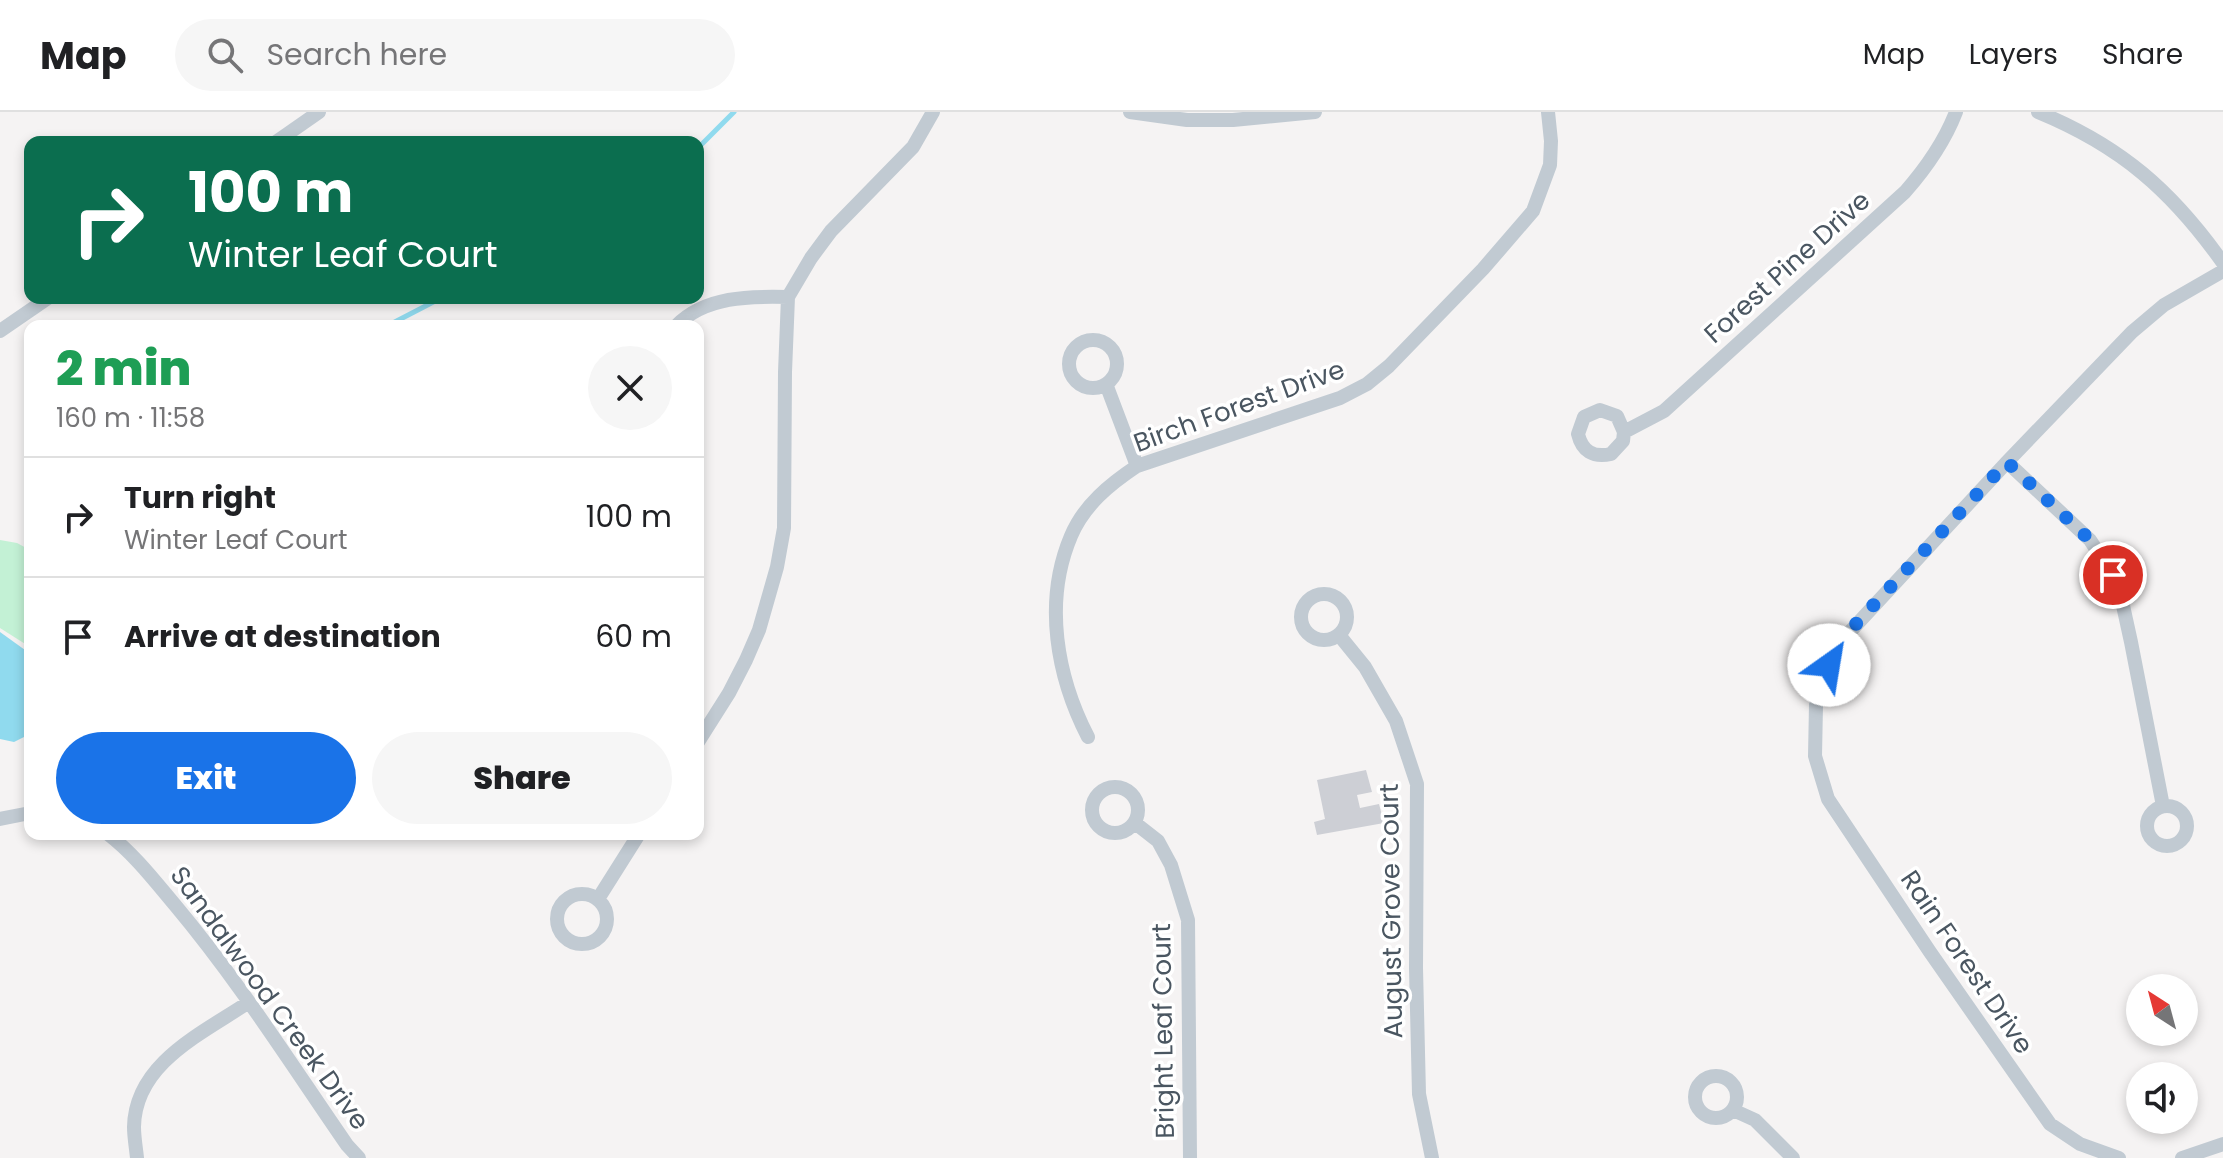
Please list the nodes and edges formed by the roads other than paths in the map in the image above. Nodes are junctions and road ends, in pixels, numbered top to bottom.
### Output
1 (319, 112) edge
2 (933, 112) edge
3 (1130, 112) edge
4 (1315, 112) edge
5 (1548, 112) edge
6 (1956, 112) edge
7 (2038, 112) edge
8 (1233, 116) edge
9 (285, 136) edge
10 (2223, 263) edge
11 (2223, 271) edge
12 (788, 297) junction
13 (39, 304) edge
14 (684, 320) edge
15 (0, 331) edge
16 (1106, 384) dead end
17 (1624, 432) dead end
18 (2007, 462) junction
19 (1137, 466) junction
20 (1339, 635) dead end
21 (704, 733) edge
22 (1088, 737) dead end
23 (2163, 806) dead end
24 (24, 814) edge
25 (0, 819) edge
26 (1135, 823) dead end
27 (115, 840) edge
28 (635, 840) edge
29 (598, 899) dead end
30 (249, 1002) junction
31 (1733, 1110) dead end
32 (2223, 1144) edge
33 (137, 1158) edge
34 (359, 1158) edge
35 (1190, 1158) edge
36 (1432, 1158) edge
37 (1793, 1158) edge
38 (2119, 1158) edge
39 (2182, 1158) edge

1 - 9 street
2 - 12 street
3 - 8 street
4 - 8 street
5 - 19 street, Birch Forest Drive
6 - 17 street, Forest Pine Drive
7 - 10 street
11 - 18 street, Rain Forest Drive
12 - 14 street
12 - 21 street
13 - 15 street
16 - 19 street
18 - 23 street
18 - 38 street, Rain Forest Drive
19 - 22 street, Birch Forest Drive
20 - 36 street, August Grove Court
24 - 25 street
26 - 35 street, Bright Leaf Court
27 - 30 street, Sandalwood Creek Drive
28 - 29 street
30 - 33 street
30 - 34 street, Sandalwood Creek Drive
31 - 37 street
32 - 39 street

